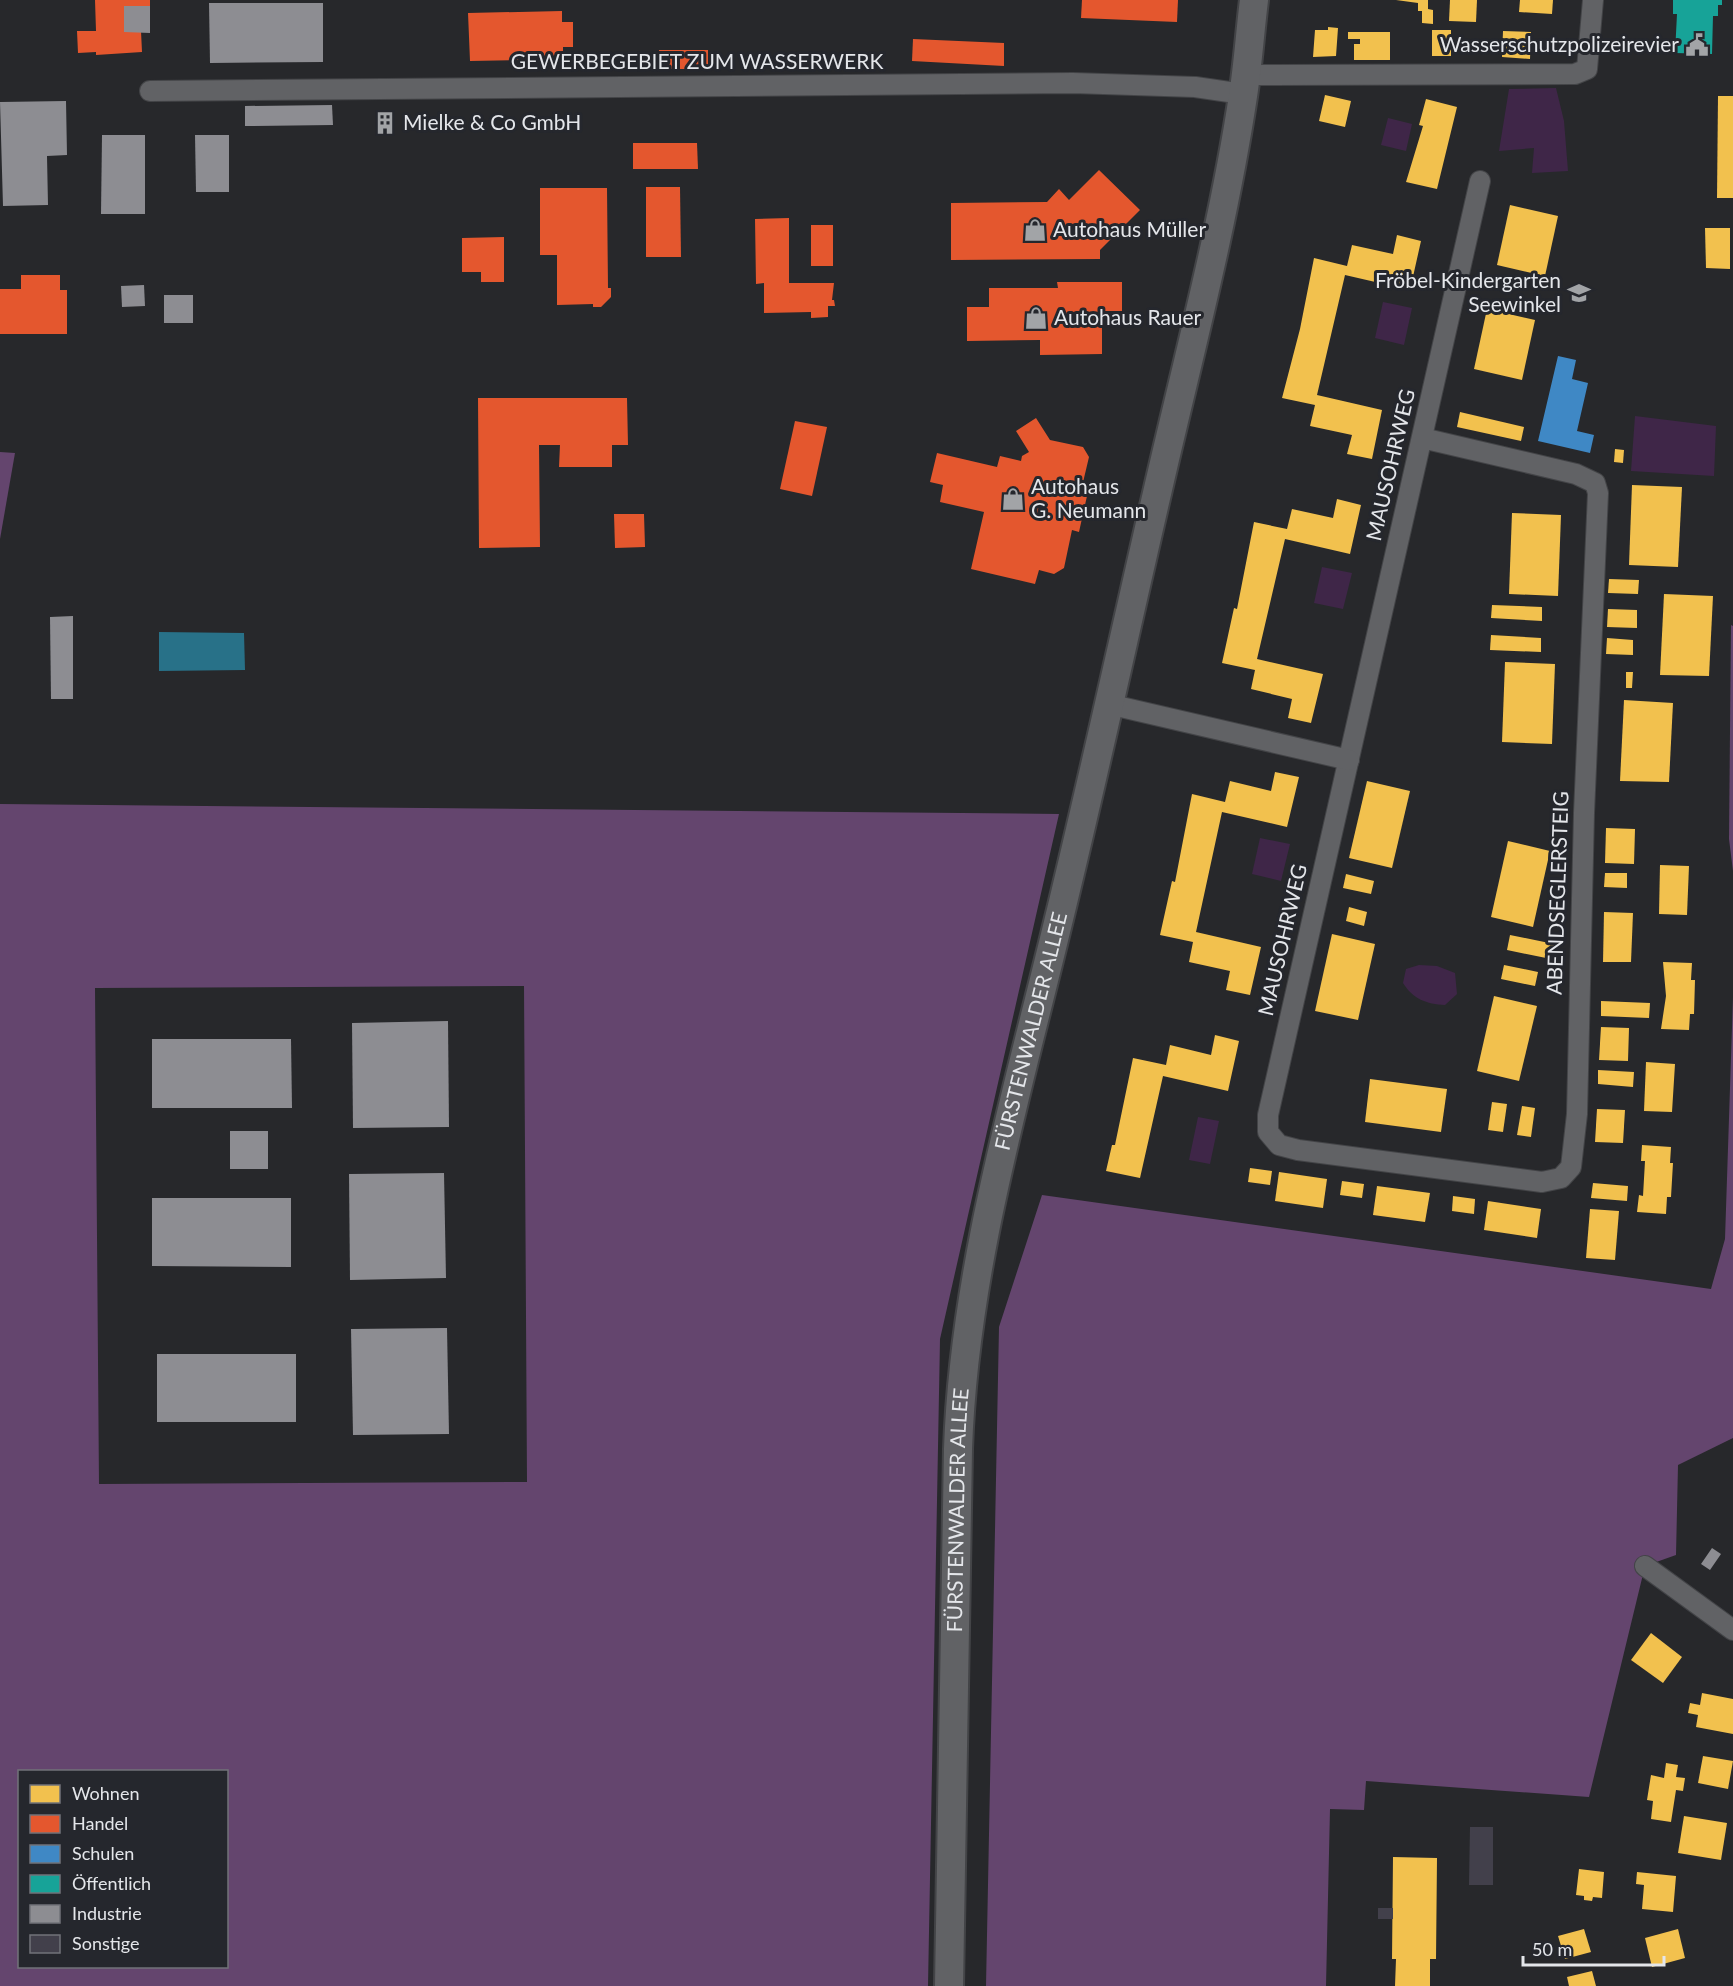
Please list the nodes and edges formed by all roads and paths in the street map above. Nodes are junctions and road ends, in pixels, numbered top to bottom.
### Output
1 (1254, 0) edge
2 (1593, 0) edge
3 (1244, 85) junction
4 (150, 91) dead end
5 (1480, 181) dead end
6 (1422, 438) junction
7 (1108, 704) junction
8 (1349, 760) junction
9 (1268, 1132) joint
10 (1645, 1566) dead end
11 (1733, 1630) edge
12 (949, 1986) edge

1 - 3 main road, FÜRSTENWALDER ALLEE
2 - 3 street, GEWERBEGEBIET ZUM WASSERWERK
3 - 4 street, GEWERBEGEBIET ZUM WASSERWERK
3 - 7 main road, FÜRSTENWALDER ALLEE
5 - 6 street, MAUSOHRWEG
6 - 8 street, MAUSOHRWEG
6 - 9 street, ABENDSEGLERSTEIG
7 - 8 street
7 - 12 main road, FÜRSTENWALDER ALLEE
8 - 9 street, MAUSOHRWEG
10 - 11 street

